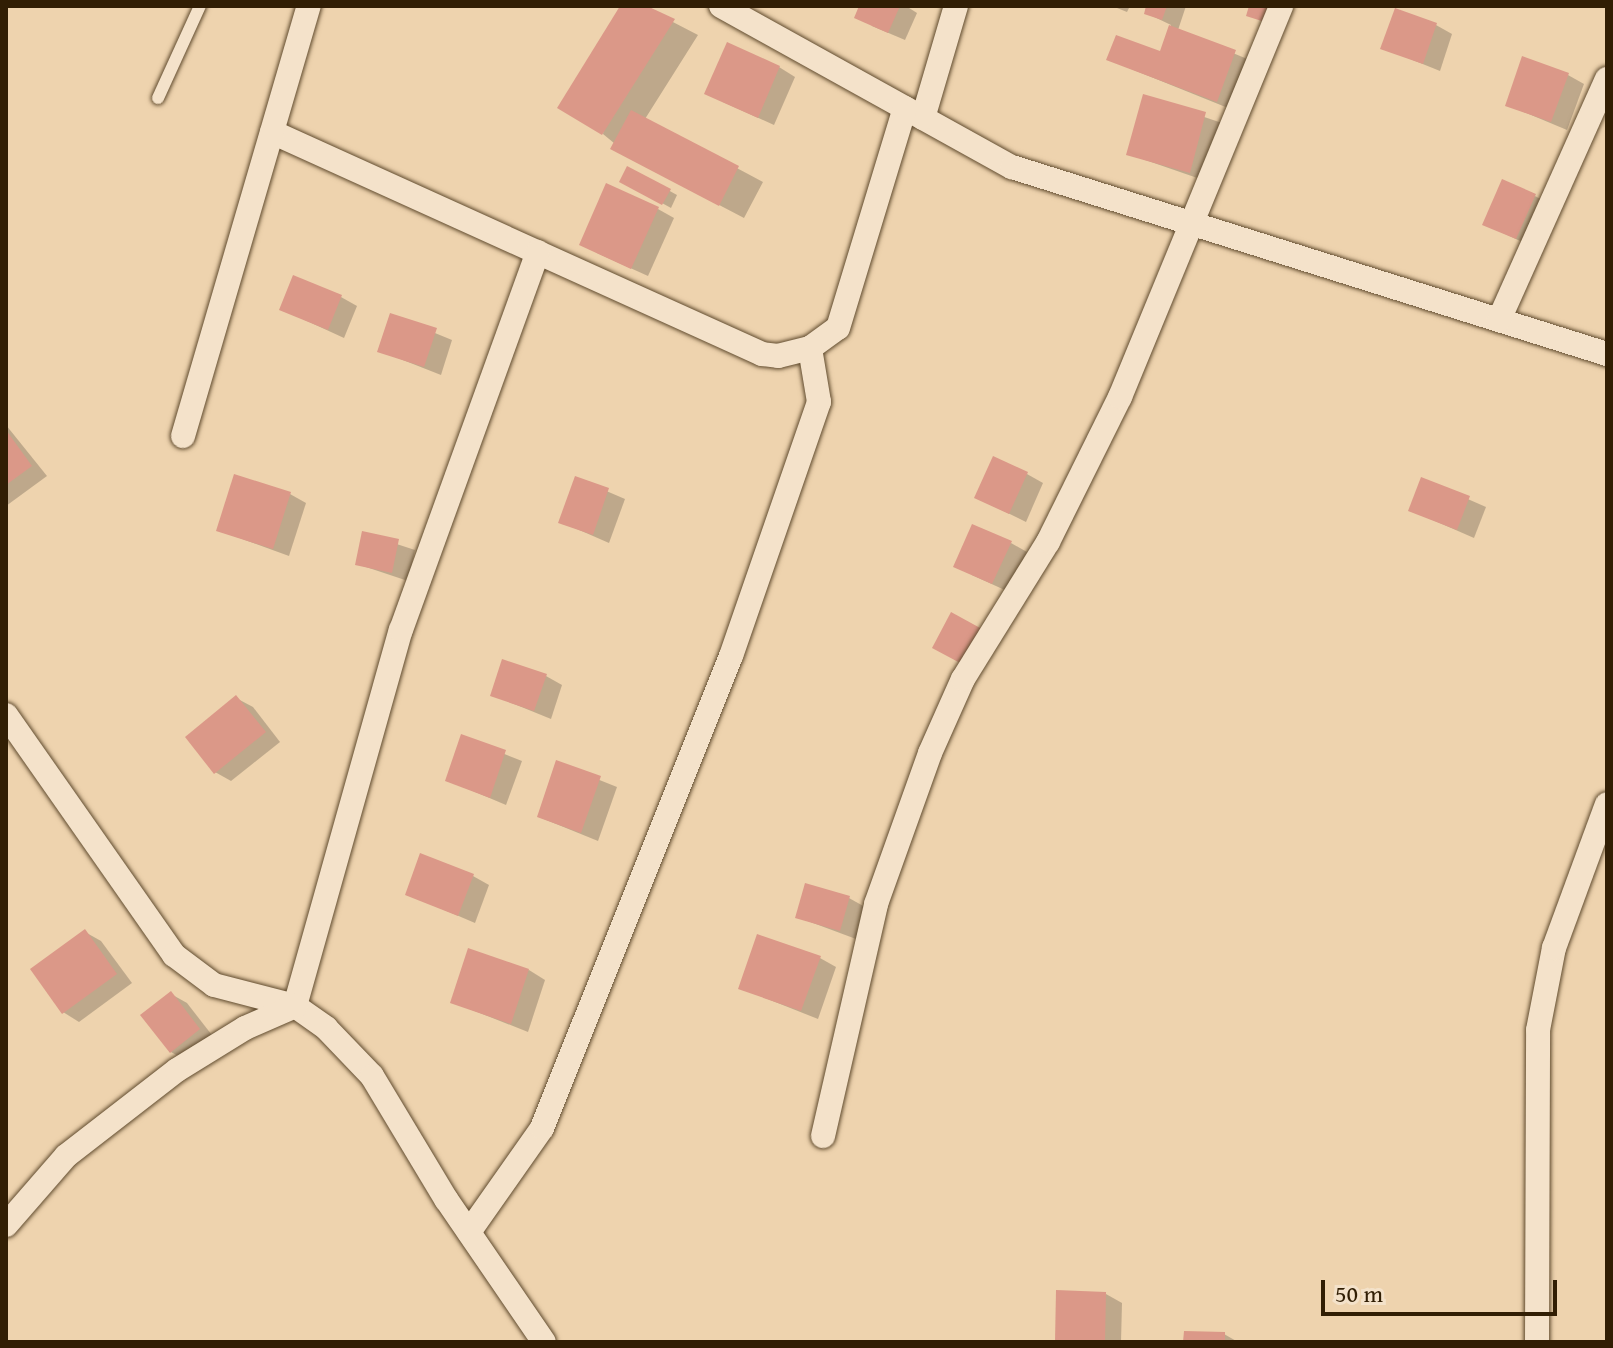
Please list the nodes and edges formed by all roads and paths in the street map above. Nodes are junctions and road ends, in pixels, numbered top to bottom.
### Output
1 (200, 6) edge
2 (309, 6) edge
3 (721, 6) edge
4 (956, 6) edge
5 (1281, 6) edge
6 (1607, 79) edge
7 (158, 98) dead end
8 (914, 113) junction
9 (272, 132) junction
10 (1188, 222) junction
11 (538, 252) junction
12 (1499, 320) junction
13 (810, 348) junction
14 (1607, 354) edge
15 (183, 436) dead end
16 (6, 715) edge
17 (1607, 804) edge
18 (295, 1006) junction
19 (823, 1136) dead end
20 (6, 1225) edge
21 (469, 1232) junction
22 (544, 1342) edge
23 (1537, 1342) edge

1 - 7 lane
2 - 9 street
3 - 8 street
4 - 8 street
5 - 10 street
6 - 12 street
8 - 10 street
8 - 13 street
9 - 11 street
9 - 15 street
10 - 12 street
10 - 19 street
11 - 13 street
11 - 18 street
12 - 14 street
13 - 21 street
16 - 18 street
17 - 23 street
18 - 20 street
18 - 21 street
21 - 22 street

